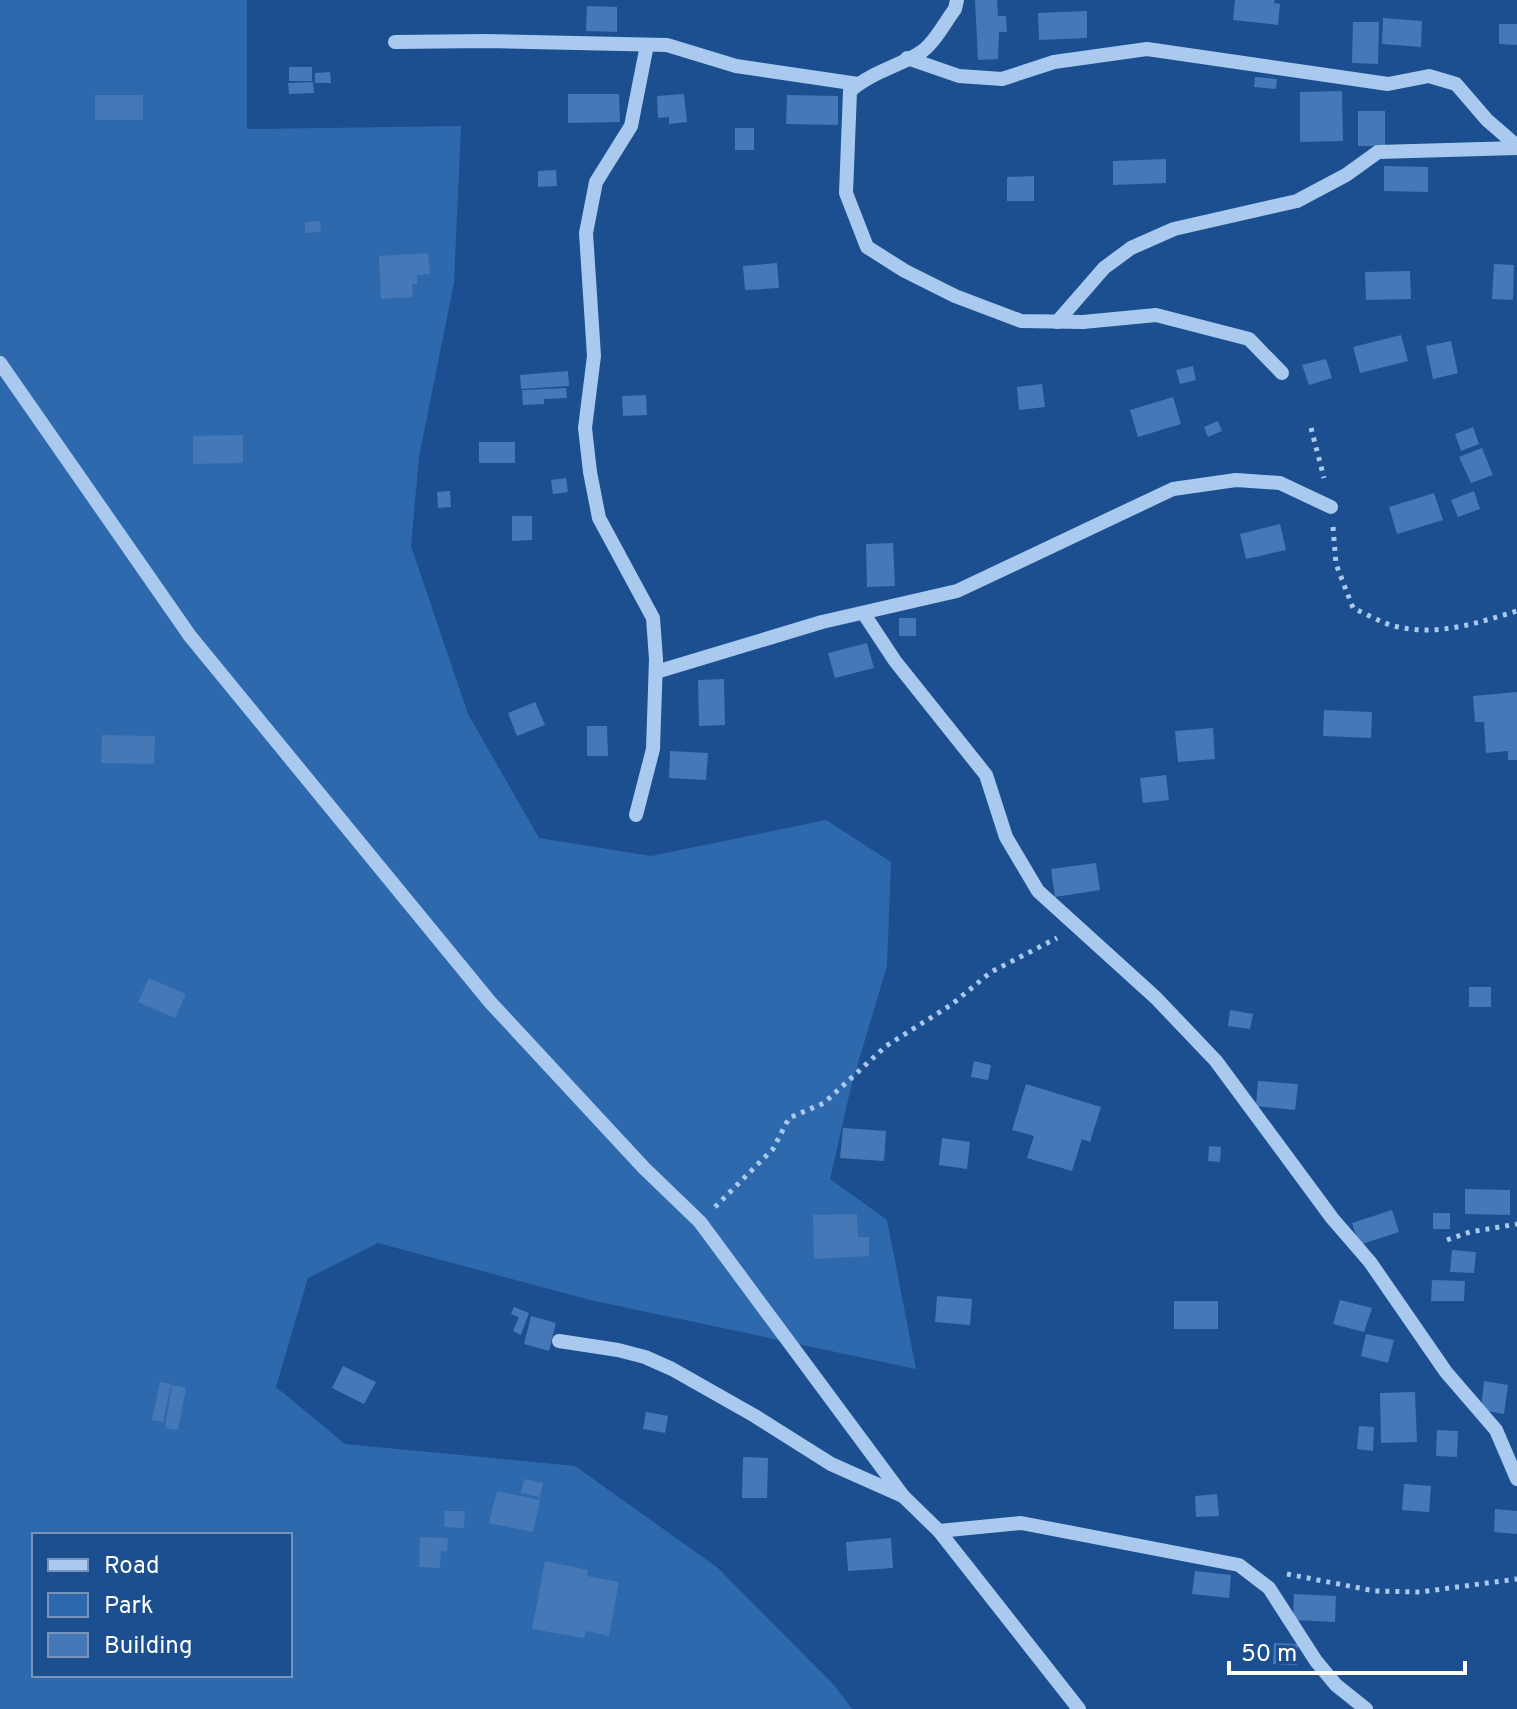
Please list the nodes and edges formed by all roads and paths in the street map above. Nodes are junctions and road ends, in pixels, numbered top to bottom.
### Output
1 (957, 0) edge
2 (395, 42) dead end
3 (647, 45) junction
4 (907, 58) junction
5 (858, 84) junction
6 (1517, 147) edge
7 (1057, 322) junction
8 (0, 363) edge
9 (1282, 373) dead end
10 (1311, 428) dead end
11 (1331, 507) junction
12 (1517, 611) edge
13 (864, 614) junction
14 (656, 672) junction
15 (636, 815) dead end
16 (1080, 928) junction
17 (700, 1222) junction
18 (1517, 1224) edge
19 (1447, 1240) dead end
20 (559, 1341) dead end
21 (1517, 1479) edge
22 (903, 1496) junction
23 (939, 1531) junction
24 (1283, 1574) dead end
25 (1517, 1579) edge
26 (1079, 1709) edge
27 (1366, 1709) edge

1 - 4 street
2 - 3 street
3 - 5 street
3 - 14 street
4 - 5 street
4 - 6 street
5 - 7 street
6 - 7 street
7 - 9 street
8 - 17 street
10 - 11 path
11 - 12 path
11 - 13 street
13 - 14 street
13 - 16 street
14 - 15 street
16 - 17 path
16 - 21 street
17 - 22 street
18 - 19 path
20 - 22 street
22 - 23 street
23 - 26 street
23 - 27 street
24 - 25 path

